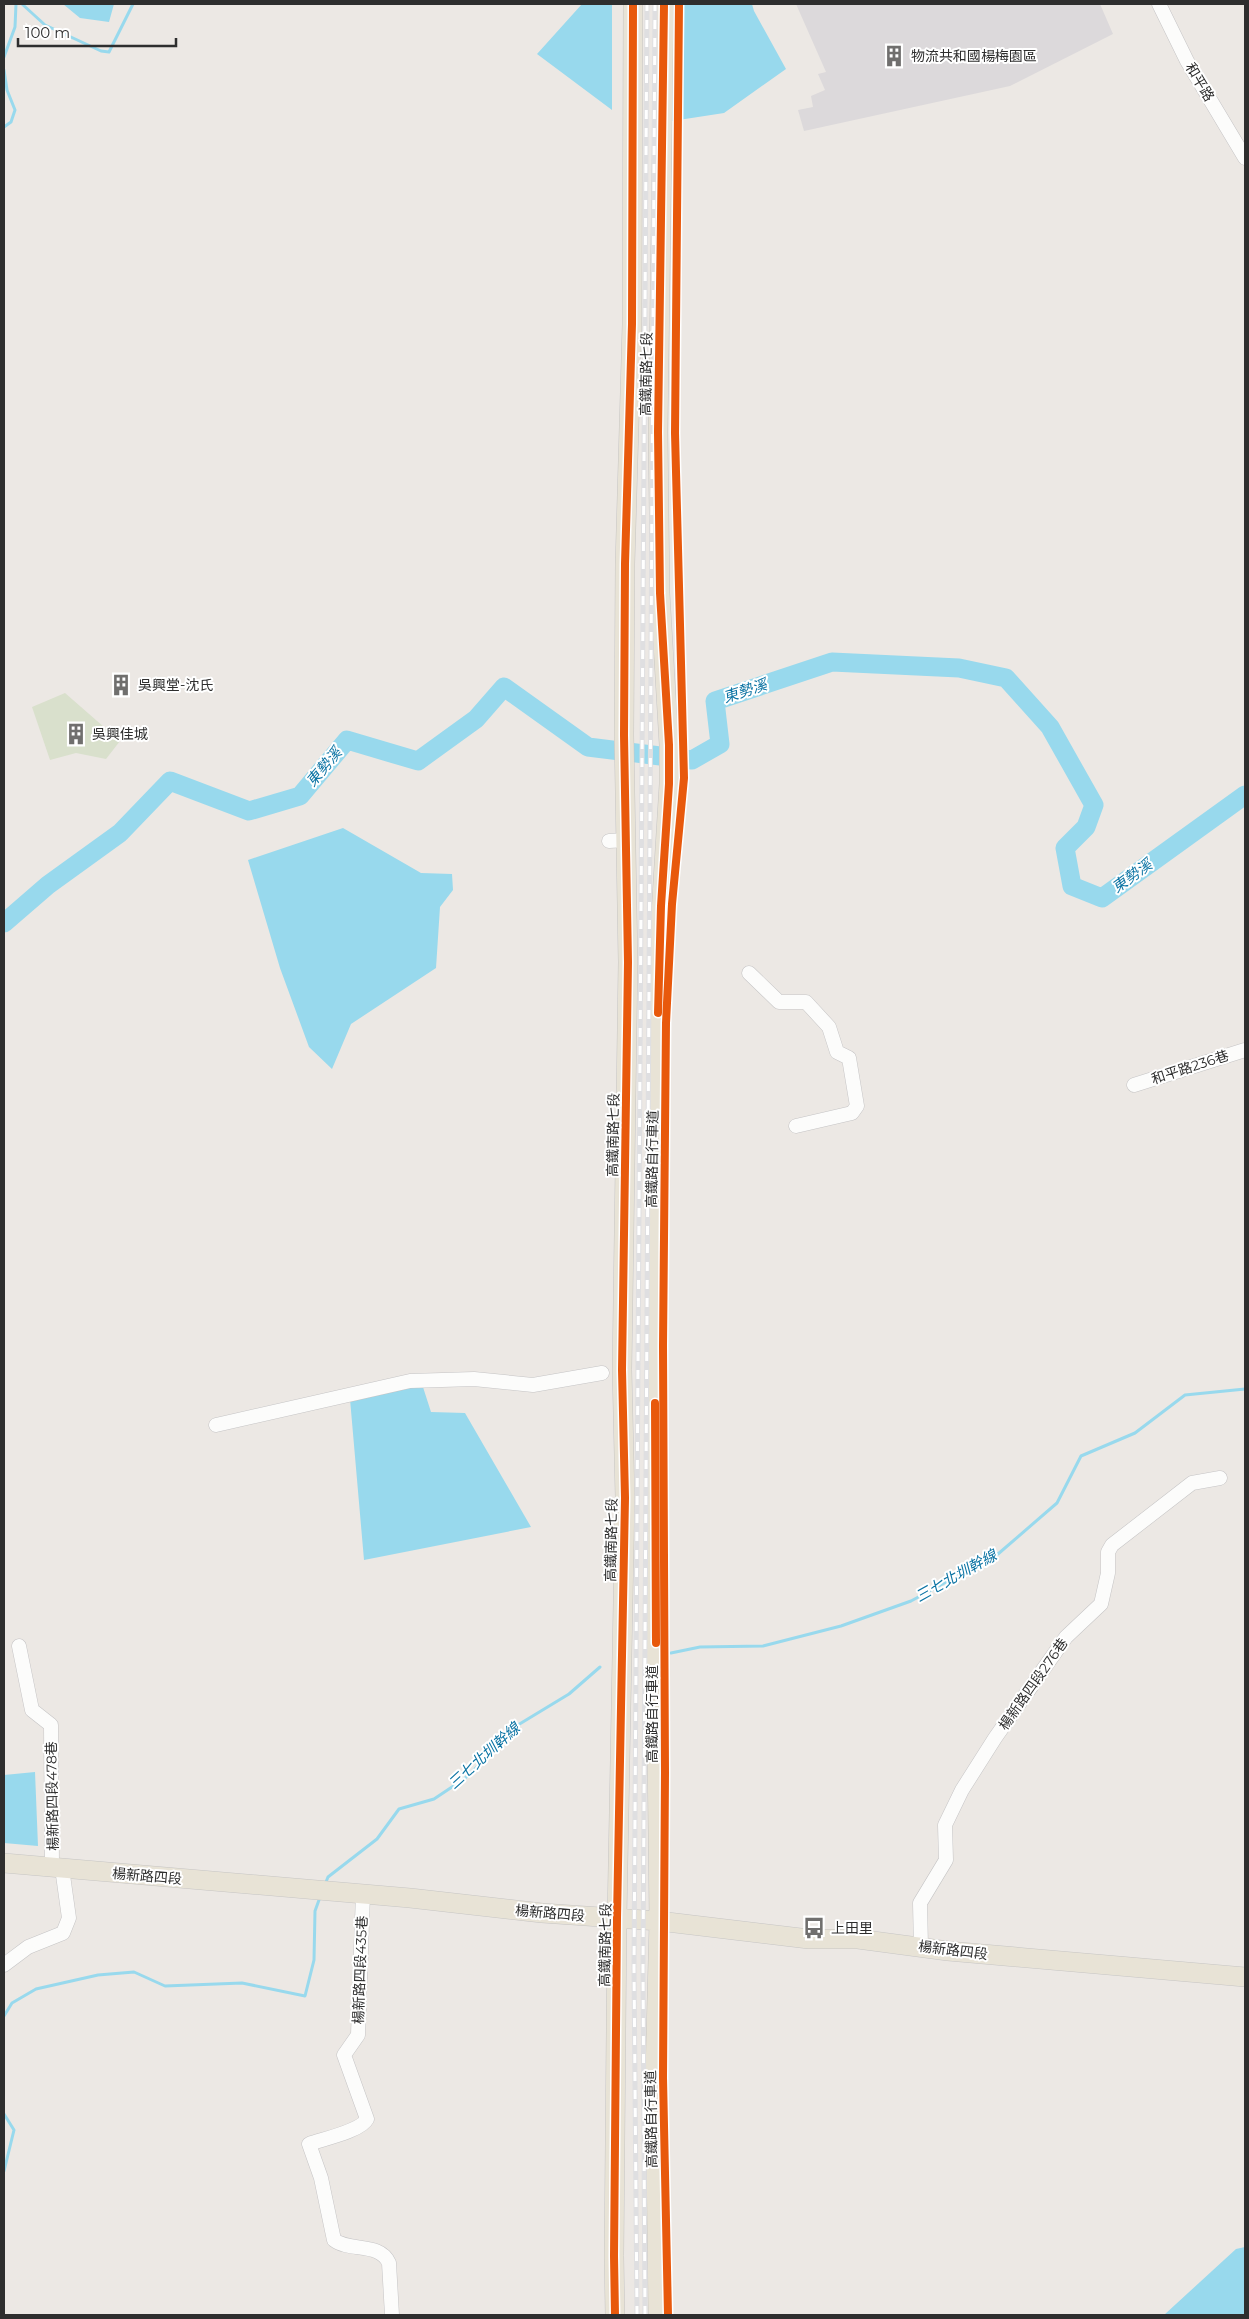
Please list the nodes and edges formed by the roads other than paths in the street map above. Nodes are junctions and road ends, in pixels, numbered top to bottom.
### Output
1 (633, 4) edge
2 (664, 4) edge
3 (1159, 4) edge
4 (1245, 158) edge
5 (749, 973) dead end
6 (1245, 1050) edge
7 (1134, 1085) dead end
8 (796, 1126) dead end
9 (602, 1372) dead end
10 (216, 1425) dead end
11 (1220, 1478) dead end
12 (18, 1646) dead end
13 (4, 1863) edge
14 (57, 1868) junction
15 (363, 1894) junction
16 (617, 1918) junction
17 (659, 1921) junction
18 (921, 1947) junction
19 (4, 1965) edge
20 (1245, 1977) edge
21 (392, 2315) edge
22 (615, 2315) edge
23 (658, 2315) edge

1 - 16 main road, 高鐵南路七段
2 - 17 main road, 高鐵南路七段
3 - 4 street, 和平路
5 - 8 street
6 - 7 street, 和平路236巷
9 - 10 street
11 - 18 street, 楊新路四段276巷
12 - 14 street, 楊新路四段478巷
13 - 14 main road, 楊新路四段
14 - 15 main road, 楊新路四段
14 - 19 street
15 - 16 main road, 楊新路四段
15 - 21 street, 楊新路四段435巷
16 - 17 main road, 楊新路四段
16 - 22 main road, 高鐵南路七段
17 - 18 main road, 楊新路四段
17 - 23 main road
18 - 20 main road, 楊新路四段

